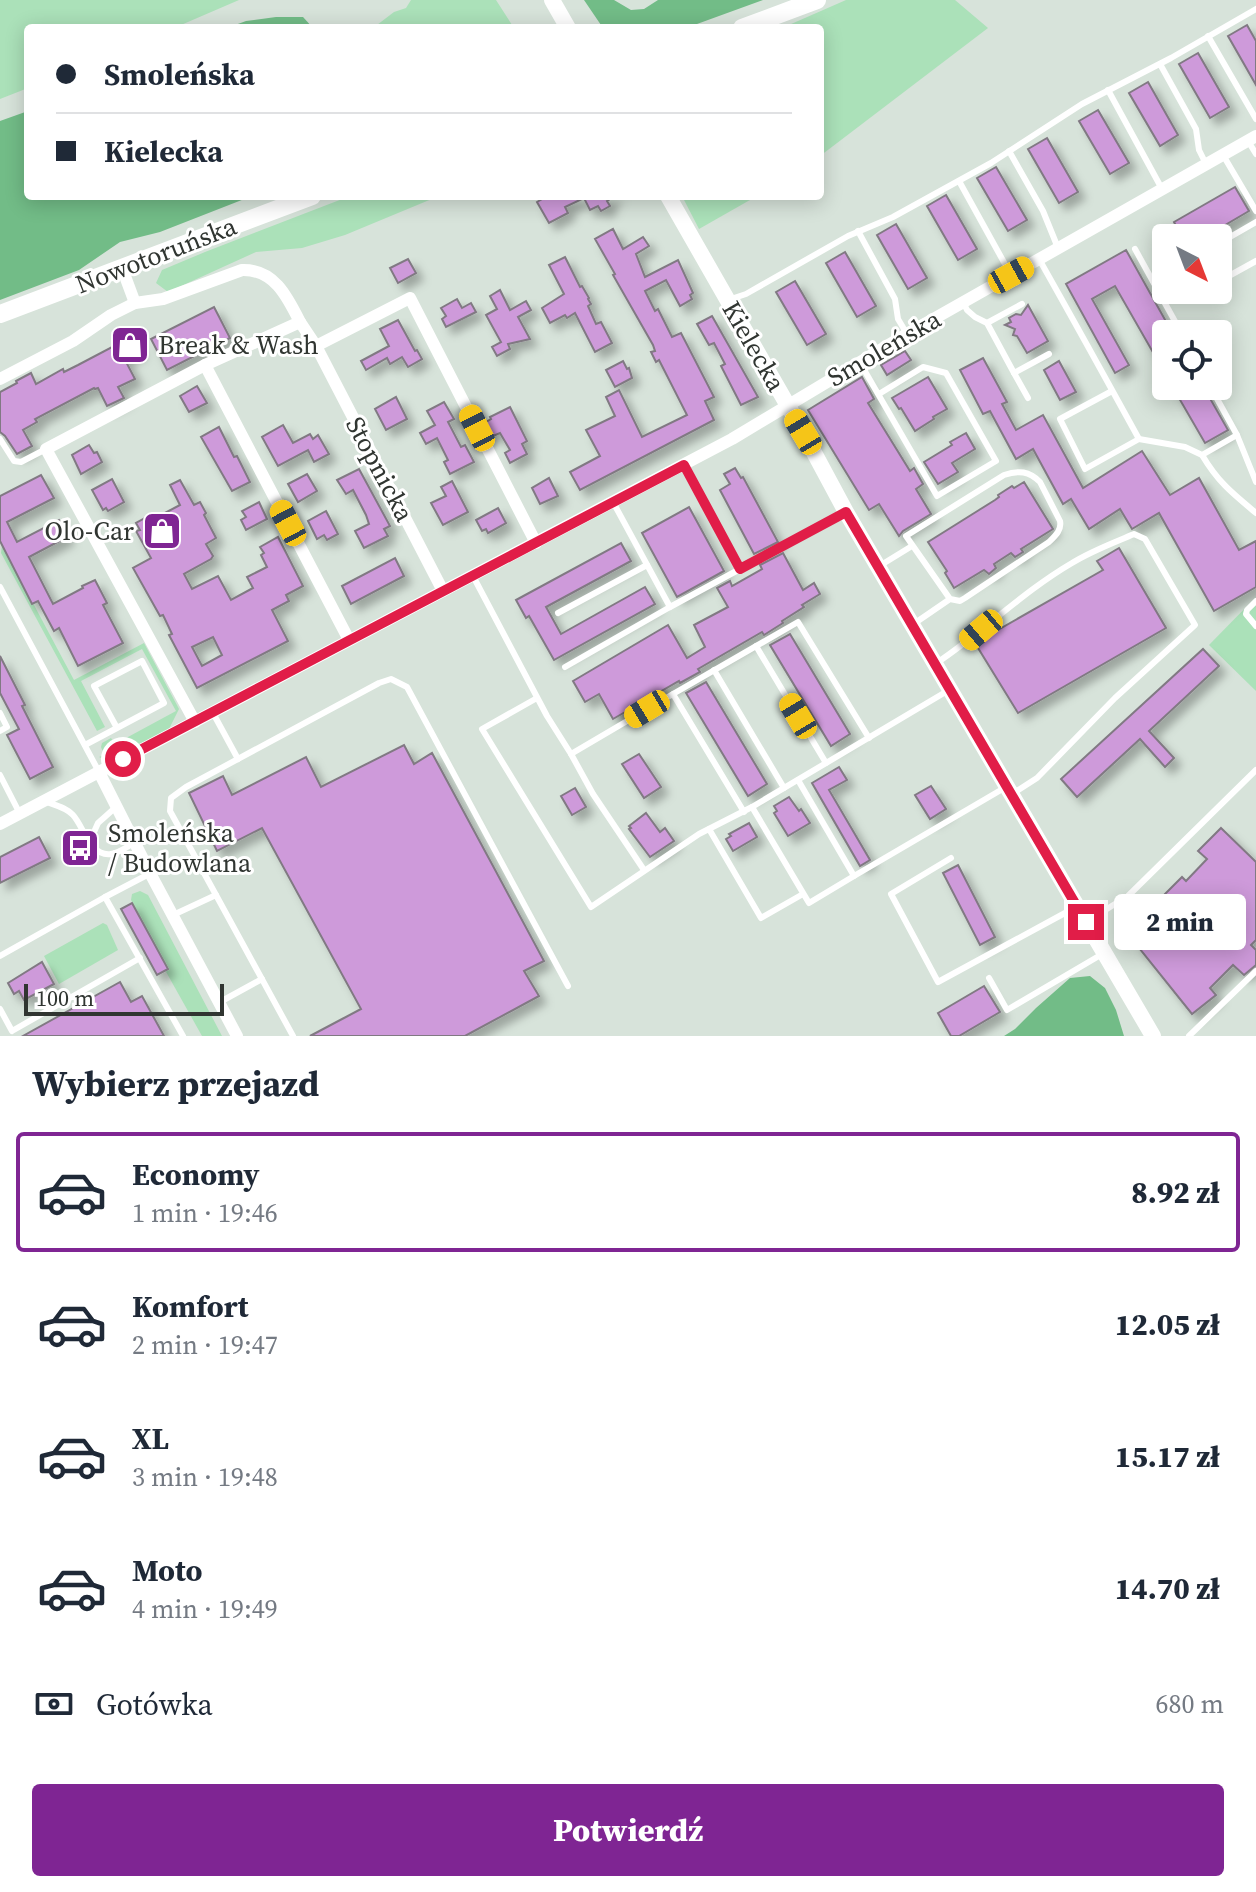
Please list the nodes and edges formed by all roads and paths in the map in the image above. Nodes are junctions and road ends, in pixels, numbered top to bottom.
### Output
1 (552, 0) edge
2 (817, 0) edge
3 (1256, 9) edge
4 (566, 24) edge
5 (753, 24) edge
6 (1208, 36) junction
7 (1160, 64) junction
8 (1108, 90) junction
9 (1256, 119) edge
10 (1252, 138) edge
11 (1009, 151) junction
12 (1256, 154) edge
13 (1223, 155) junction
14 (1206, 164) junction
15 (959, 181) junction
16 (1163, 189) junction
17 (301, 200) edge
18 (670, 200) edge
19 (1256, 211) edge
20 (1256, 222) edge
21 (858, 231) junction
22 (1232, 236) edge
23 (1058, 248) junction
24 (1135, 249) dead end
25 (1039, 259) junction
26 (1256, 261) edge
27 (122, 268) junction
28 (1232, 274) edge
29 (1011, 275) junction
30 (1152, 279) edge
31 (728, 300) junction
32 (963, 302) junction
33 (135, 303) junction
34 (1022, 304) dead end
35 (0, 314) edge
36 (300, 322) junction
37 (987, 323) junction
38 (907, 334) junction
39 (316, 346) junction
40 (1049, 354) dead end
41 (859, 361) junction
42 (205, 365) junction
43 (1014, 373) junction
44 (0, 379) edge
45 (1112, 391) junction
46 (879, 394) junction
47 (1028, 398) dead end
48 (1218, 400) edge
49 (788, 406) junction
50 (1237, 435) junction
51 (0, 439) edge
52 (1139, 439) junction
53 (46, 449) junction
54 (1202, 455) junction
55 (684, 465) junction
56 (997, 479) junction
57 (1256, 482) edge
58 (1003, 489) dead end
59 (613, 502) junction
60 (846, 512) junction
61 (1256, 513) edge
62 (536, 543) junction
63 (912, 546) junction
64 (647, 565) junction
65 (878, 567) junction
66 (740, 569) junction
67 (473, 576) junction
68 (0, 587) edge
69 (443, 591) junction
70 (3, 599) edge
71 (950, 599) junction
72 (1256, 601) edge
73 (670, 607) junction
74 (558, 613) dead end
75 (912, 625) junction
76 (1256, 626) edge
77 (349, 640) junction
78 (756, 646) junction
79 (935, 664) junction
80 (565, 667) dead end
81 (714, 670) junction
82 (949, 690) junction
83 (673, 694) junction
84 (537, 698) junction
85 (212, 712) junction
86 (0, 713) edge
87 (195, 722) junction
88 (117, 728) junction
89 (0, 731) edge
90 (869, 738) junction
91 (85, 745) junction
92 (571, 754) junction
93 (238, 759) junction
94 (826, 763) junction
95 (1256, 770) edge
96 (99, 772) junction
97 (0, 775) edge
98 (798, 780) junction
99 (784, 788) junction
100 (1009, 791) junction
101 (44, 801) junction
102 (117, 807) junction
103 (752, 807) junction
104 (744, 812) junction
105 (20, 814) junction
106 (0, 824) edge
107 (709, 829) junction
108 (90, 841) junction
109 (134, 843) junction
110 (951, 858) dead end
111 (644, 870) junction
112 (150, 873) junction
113 (854, 876) junction
114 (803, 894) junction
115 (216, 895) junction
116 (105, 897) junction
117 (1076, 907) junction
118 (173, 915) junction
119 (1086, 922) junction
120 (1104, 953) junction
121 (0, 956) edge
122 (140, 958) junction
123 (1256, 971) edge
124 (989, 978) dead end
125 (262, 979) junction
126 (568, 986) dead end
127 (219, 1002) junction
128 (0, 1009) edge
129 (183, 1036) edge
130 (237, 1036) edge
131 (293, 1036) edge
132 (1153, 1036) edge
133 (1189, 1036) edge

1 - 4 street
2 - 5 main road
3 - 6 lane
6 - 7 lane
6 - 9 lane
7 - 8 lane
7 - 14 lane
8 - 11 lane
8 - 16 lane
10 - 12 lane
10 - 13 street, Smoleńska
11 - 15 lane
11 - 23 lane
13 - 14 street, Smoleńska
13 - 19 lane
14 - 16 street, Smoleńska
15 - 21 lane
15 - 29 lane
16 - 23 street, Smoleńska
17 - 27 main road, Nowotoruńska
18 - 31 street, Kielecka
20 - 22 lane
21 - 31 lane
21 - 38 lane
23 - 25 street, Smoleńska
24 - 30 lane
25 - 29 street, Smoleńska
25 - 45 lane
26 - 28 lane
27 - 33 street
27 - 35 main road, Nowotoruńska
29 - 32 street, Smoleńska
31 - 49 street, Kielecka
32 - 37 lane
32 - 38 street, Smoleńska
33 - 36 street, Stopnicka
33 - 44 street
34 - 37 lane
36 - 39 street, Stopnicka
36 - 42 street
37 - 43 lane
38 - 41 street, Smoleńska
39 - 62 street
39 - 69 street, Stopnicka
40 - 43 lane
41 - 46 lane
41 - 49 street, Smoleńska
42 - 53 street
42 - 77 street
43 - 47 lane
45 - 52 lane
45 - 52 lane
46 - 46 lane
48 - 50 lane
49 - 55 street, Smoleńska
49 - 60 street, Kielecka
50 - 54 lane
50 - 57 lane
51 - 53 lane
52 - 54 lane
53 - 87 street
54 - 61 lane
55 - 59 street, Smoleńska
55 - 66 lane
56 - 58 lane
56 - 63 lane
56 - 71 lane
59 - 62 street, Smoleńska
59 - 64 lane
60 - 65 street, Kielecka
60 - 66 lane
62 - 67 street, Smoleńska
63 - 65 lane
63 - 71 lane
64 - 73 lane
64 - 74 lane
65 - 75 street, Kielecka
66 - 73 lane
67 - 69 street, Smoleńska
67 - 84 lane
68 - 70 lane
69 - 77 street, Smoleńska
70 - 91 lane
71 - 75 lane
72 - 76 lane
73 - 80 lane
75 - 79 street, Kielecka
77 - 85 street, Smoleńska
78 - 81 lane
78 - 90 lane
78 - 94 lane
79 - 82 street, Kielecka
79 - 100 lane
81 - 83 lane
81 - 99 lane
82 - 90 lane
82 - 100 street, Kielecka
83 - 92 lane
83 - 104 lane
84 - 92 lane
84 - 111 lane
85 - 87 street, Smoleńska
85 - 93 lane
86 - 89 lane
87 - 96 street, Smoleńska
88 - 88 lane
88 - 91 lane
90 - 94 lane
91 - 96 lane
92 - 111 lane
93 - 115 lane
93 - 126 lane
94 - 98 lane
95 - 119 lane
96 - 101 street, Smoleńska
96 - 102 street
97 - 105 lane
98 - 99 lane
98 - 113 lane
99 - 103 lane
100 - 113 lane
100 - 117 street, Kielecka
101 - 105 street, Smoleńska
101 - 108 lane
102 - 108 lane
102 - 109 street
103 - 104 lane
103 - 114 lane
104 - 107 lane
105 - 106 street, Smoleńska
107 - 111 lane
107 - 114 lane
108 - 109 lane
109 - 112 street
110 - 117 lane
112 - 116 lane
112 - 118 street
113 - 114 lane
115 - 118 lane
115 - 125 lane
116 - 121 lane
116 - 122 lane
117 - 119 street, Kielecka
118 - 127 street
119 - 120 street, Kielecka
120 - 124 lane
120 - 132 street, Kielecka
122 - 128 lane
122 - 129 lane
123 - 133 lane
125 - 127 lane
125 - 131 lane
127 - 130 street

